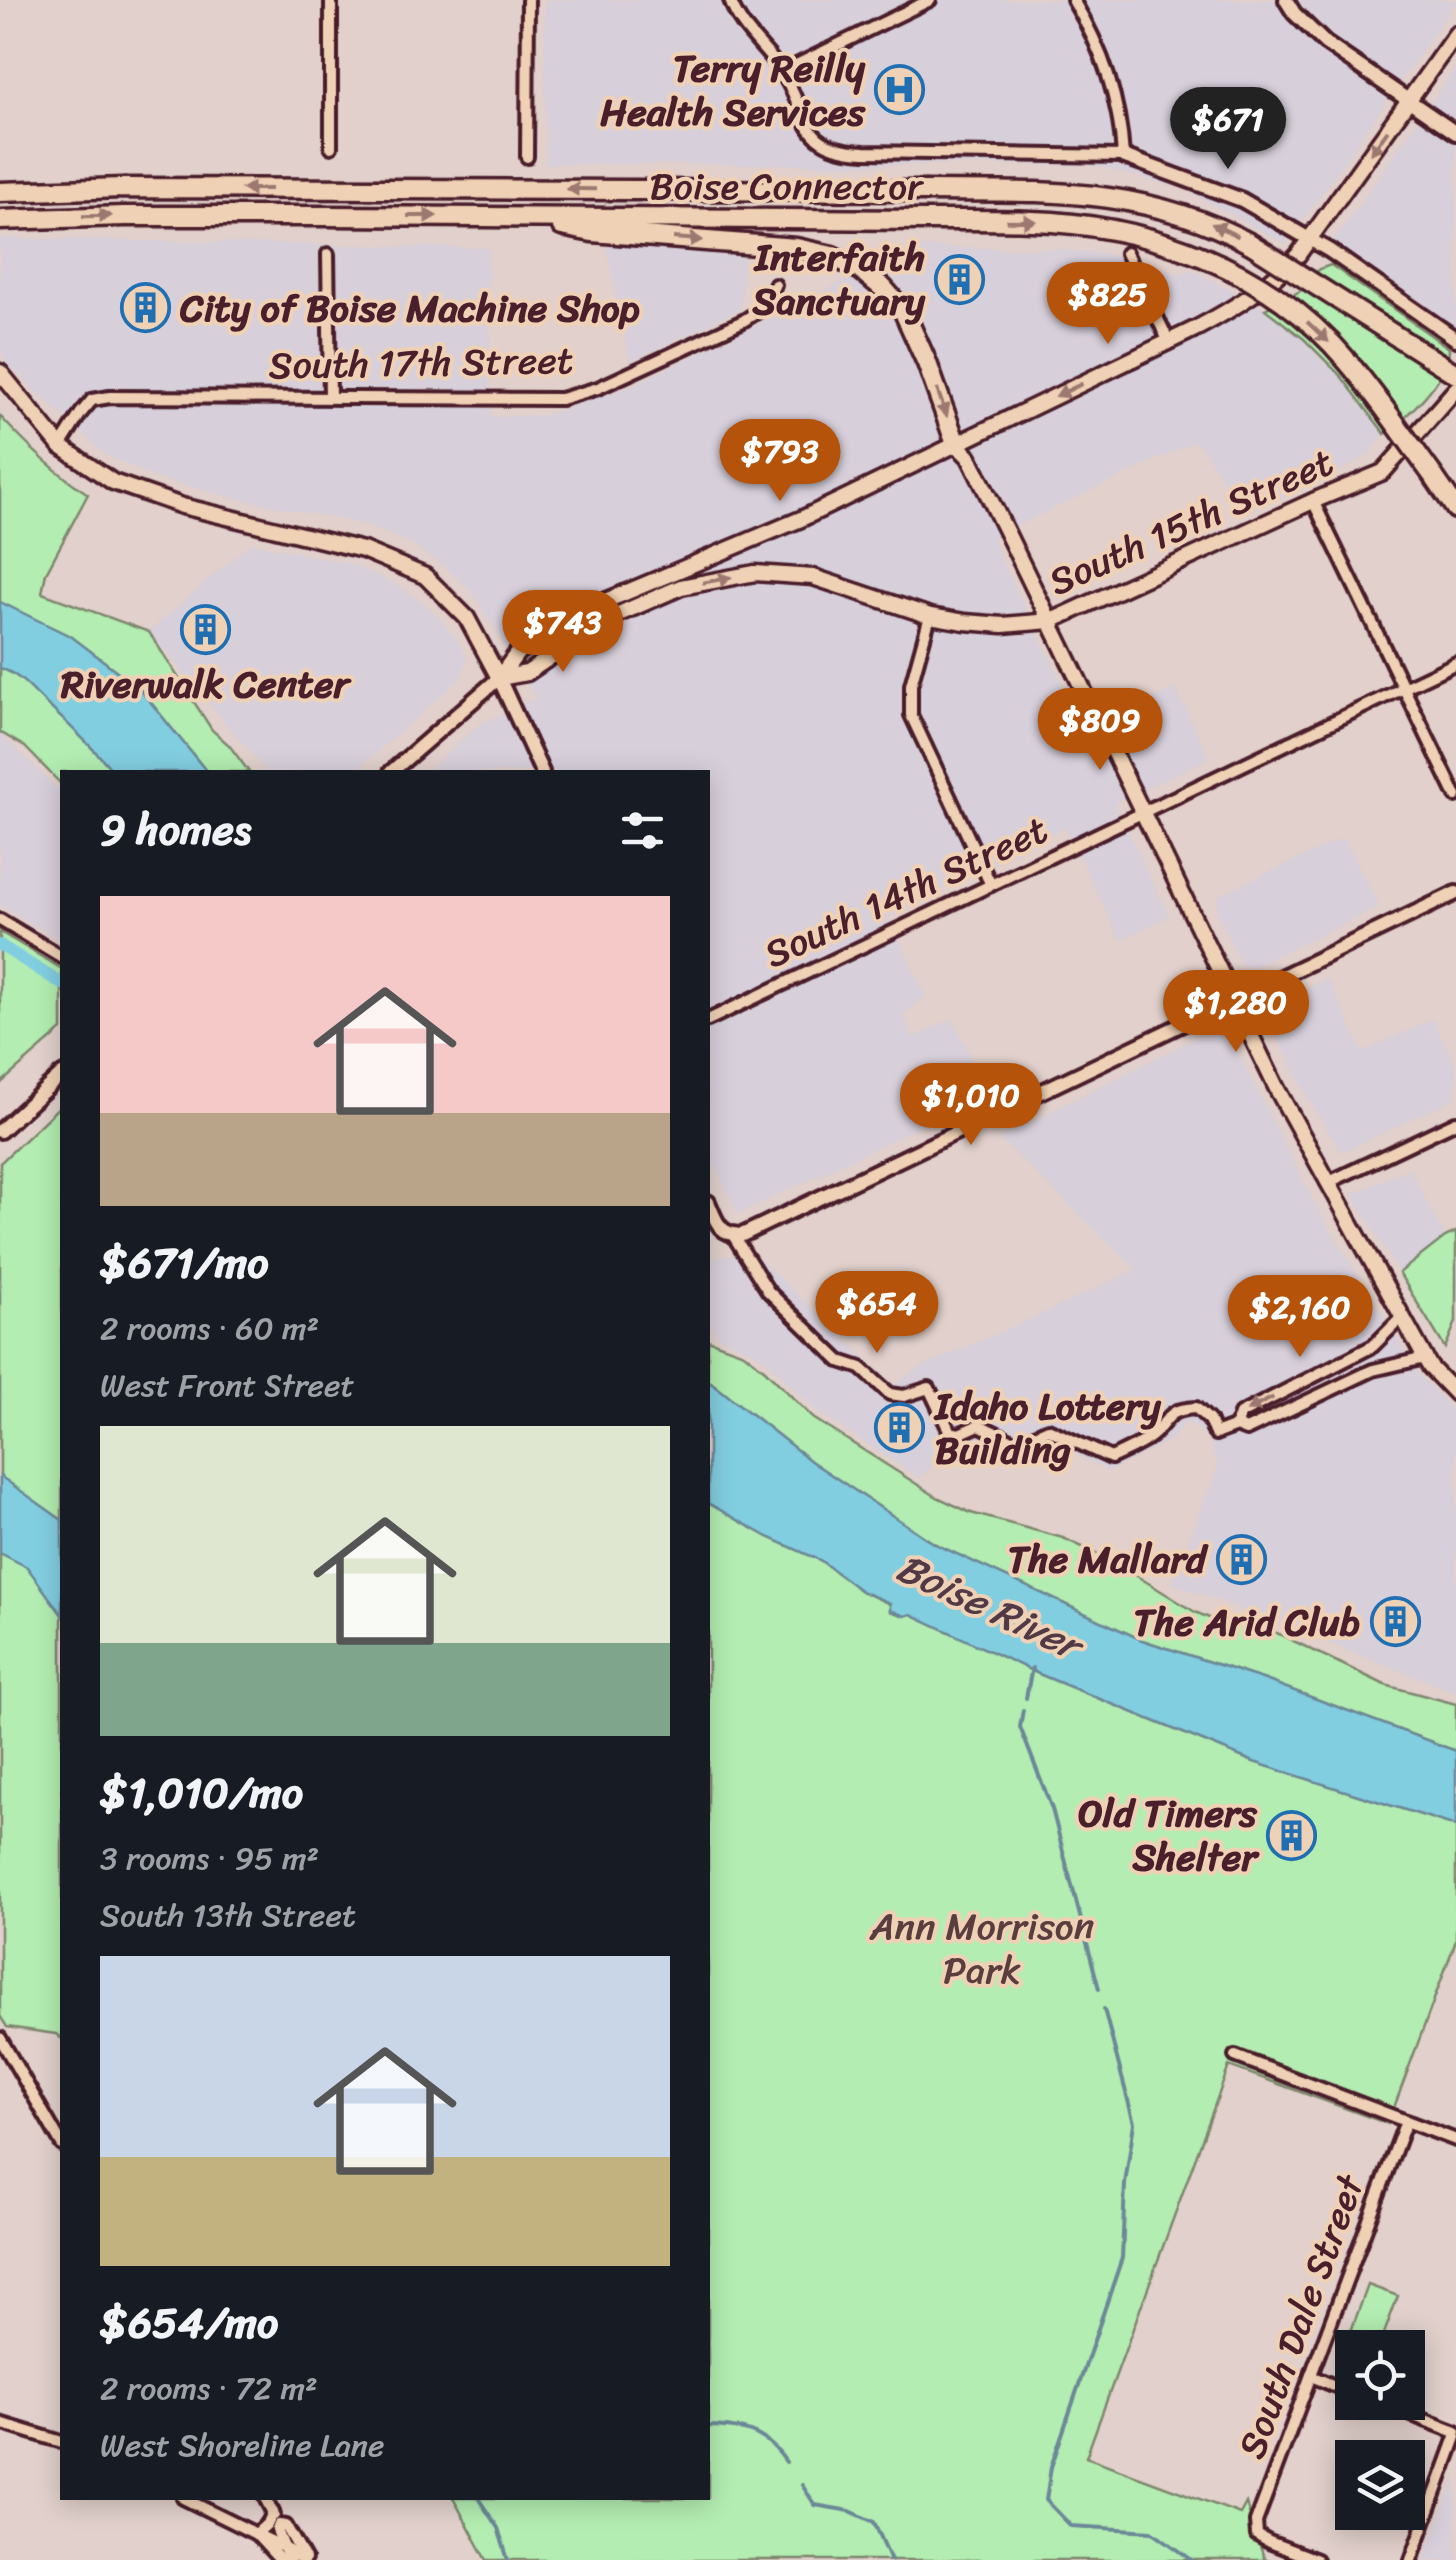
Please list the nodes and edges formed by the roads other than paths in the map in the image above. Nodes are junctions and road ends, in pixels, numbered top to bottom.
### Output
1 (331, 0) edge
2 (528, 0) edge
3 (730, 0) edge
4 (930, 0) edge
5 (1073, 0) edge
6 (1286, 0) edge
7 (1456, 34) edge
8 (782, 72) junction
9 (1408, 100) junction
10 (1456, 134) edge
11 (331, 147) dead end
12 (1122, 156) junction
13 (527, 157) dead end
14 (0, 192) edge
15 (522, 217) junction
16 (0, 220) edge
17 (1309, 240) junction
18 (1126, 253) dead end
19 (328, 254) dead end
20 (775, 285) dead end
21 (1456, 340) edge
22 (1169, 342) junction
23 (0, 372) edge
24 (1456, 374) edge
25 (1456, 389) edge
26 (330, 397) junction
27 (956, 444) junction
28 (60, 446) junction
29 (1313, 501) junction
30 (1456, 509) edge
31 (930, 616) junction
32 (1051, 620) junction
33 (1456, 663) edge
34 (499, 678) junction
35 (1404, 688) junction
36 (392, 770) edge
37 (541, 770) edge
38 (1456, 796) edge
39 (1144, 812) junction
40 (991, 885) junction
41 (1456, 893) edge
42 (0, 920) edge
43 (60, 956) edge
44 (1234, 1000) junction
45 (710, 1019) edge
46 (60, 1076) edge
47 (1456, 1122) edge
48 (0, 1132) edge
49 (1328, 1182) junction
50 (710, 1206) edge
51 (732, 1236) junction
52 (1402, 1317) junction
53 (1425, 1358) junction
54 (1456, 1394) edge
55 (1236, 1426) junction
56 (0, 2038) edge
57 (1235, 2056) dead end
58 (1406, 2121) junction
59 (1456, 2140) edge
60 (60, 2142) edge
61 (1311, 2376) junction
62 (1335, 2386) edge
63 (1422, 2420) edge
64 (0, 2423) edge
65 (1456, 2434) edge
66 (60, 2441) edge
67 (187, 2500) edge
68 (266, 2500) edge
69 (273, 2512) junction
70 (279, 2525) junction
71 (256, 2534) junction
72 (282, 2547) junction
73 (280, 2560) edge
74 (288, 2560) edge
75 (304, 2560) edge
76 (1316, 2560) edge
77 (1411, 2560) edge

1 - 11 street
2 - 13 street
3 - 8 street
4 - 8 street
5 - 12 street
6 - 9 street
7 - 9 main road
8 - 12 street
9 - 10 street
9 -> 17 main road
12 - 17 street
24 -> 14 highway, Boise Connector, bridge
16 -> 15 highway, Boise Connector
15 -> 27 highway
15 -> 30 highway, Boise Connector, bridge
17 - 21 street
17 - 22 main road
18 - 22 street
19 - 26 street
20 - 26 street, South 17th Street
22 -> 27 main road
23 - 28 main road
25 - 29 main road, South 15th Street
26 - 28 street, South 17th Street
27 - 32 main road
27 - 34 main road
28 - 34 main road
29 - 32 main road, South 15th Street
29 - 35 street
31 - 32 main road, South 15th Street
34 -> 31 main road, South 15th Street
31 - 40 street
32 - 39 main road
33 - 35 street, South 14th Street
34 - 36 street
34 - 37 street
35 - 38 street
35 - 39 street, South 14th Street
39 - 40 street, South 14th Street
39 - 44 main road
40 - 45 street, South 14th Street
41 - 44 street
42 - 43 street
44 - 49 main road
44 - 51 street
46 - 48 street
47 - 49 street
49 - 52 main road
50 - 51 street
51 - 55 street
52 - 53 main road
52 -> 55 street
53 - 54 main road
53 - 55 street
56 - 60 street
57 - 58 street
58 - 59 street
58 - 61 street, South Dale Street
61 - 62 street
61 - 76 street, South Dale Street
63 - 65 street
64 - 66 street
65 - 77 street
67 - 71 street
68 - 69 street
69 - 70 street
69 - 71 street
70 - 72 street
70 - 75 street
71 - 72 street
71 - 73 street
72 - 74 street
72 - 75 street

